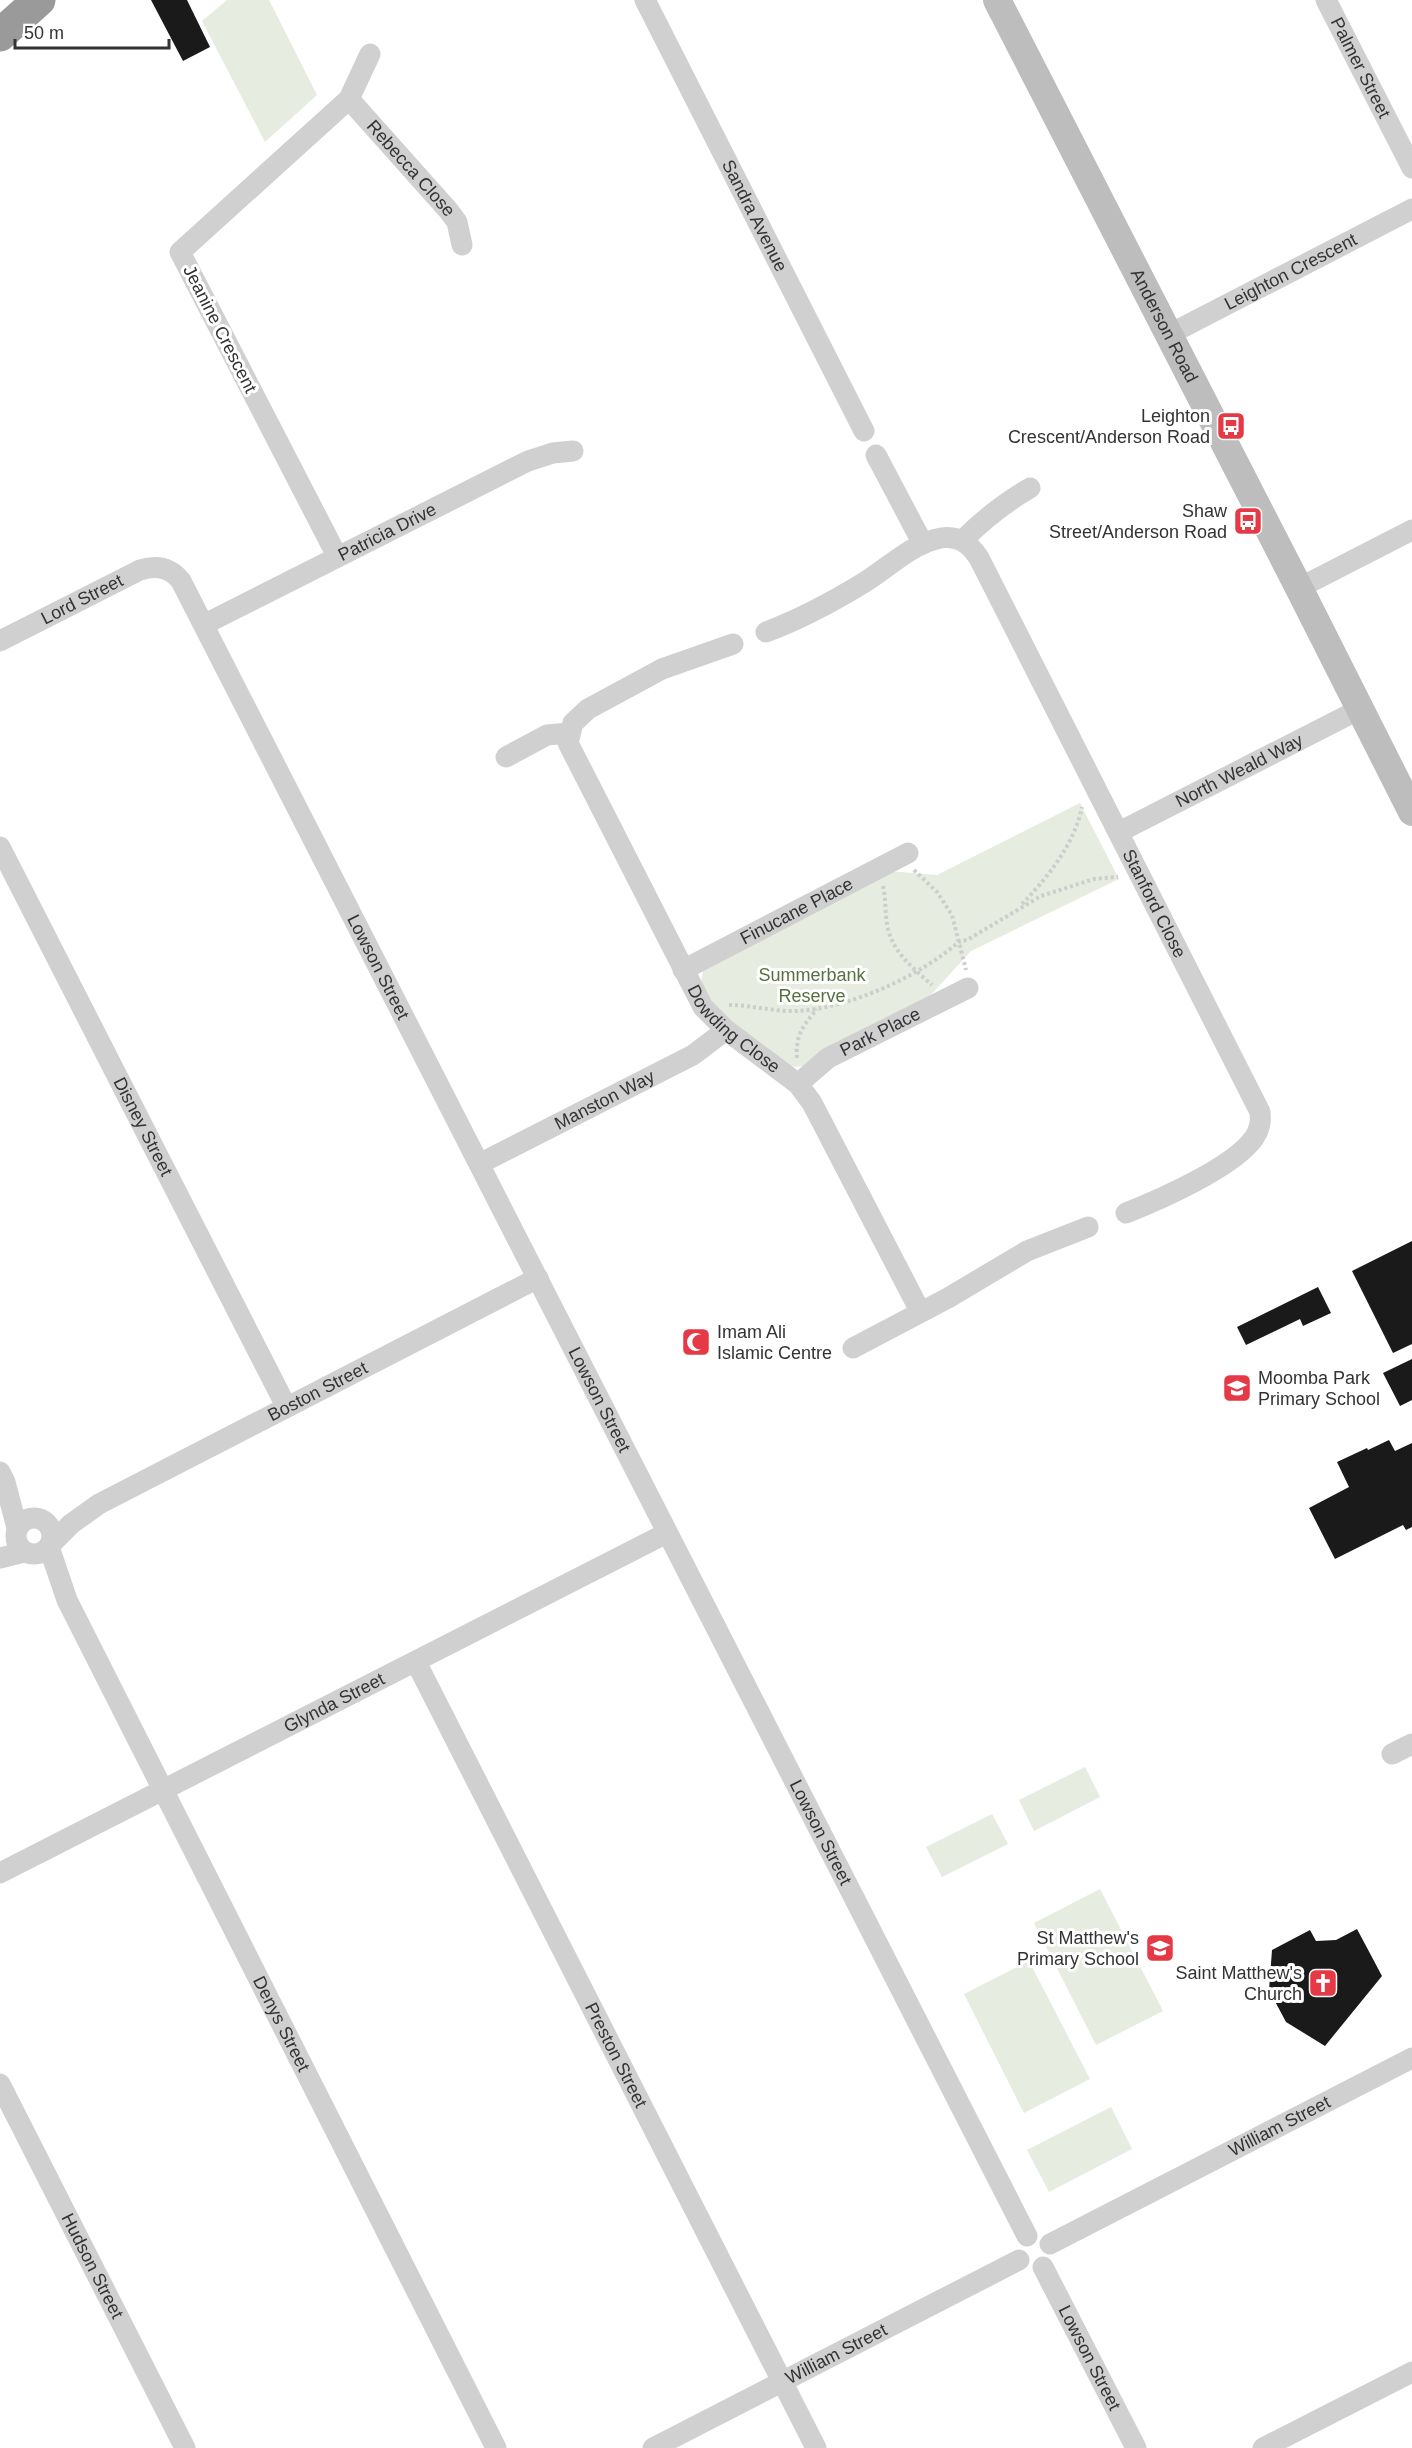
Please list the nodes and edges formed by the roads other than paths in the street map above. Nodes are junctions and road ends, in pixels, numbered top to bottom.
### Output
1 (39, 0) edge
2 (645, 0) edge
3 (997, 0) edge
4 (1326, 0) edge
5 (0, 35) edge
6 (370, 54) dead end
7 (349, 99) junction
8 (1412, 168) edge
9 (1412, 209) edge
10 (462, 245) dead end
11 (1168, 335) junction
12 (864, 430) dead end
13 (573, 451) dead end
14 (876, 455) dead end
15 (1030, 488) dead end
16 (1412, 530) edge
17 (963, 540) junction
18 (923, 544) junction
19 (337, 556) junction
20 (165, 568) joint
21 (1299, 588) junction
22 (205, 624) junction
23 (766, 632) dead end
24 (0, 641) edge
25 (733, 644) dead end
26 (1360, 709) junction
27 (569, 733) junction
28 (506, 757) dead end
29 (1412, 812) edge
30 (1119, 832) junction
31 (0, 847) edge
32 (905, 854) road end
33 (8, 882) edge
34 (682, 970) junction
35 (968, 988) road end
36 (726, 1030) junction
37 (798, 1084) junction
38 (479, 1164) junction
39 (1126, 1213) dead end
40 (1088, 1227) dead end
41 (538, 1278) junction
42 (920, 1311) junction
43 (853, 1348) dead end
44 (286, 1406) junction
45 (3, 1477) edge
46 (99, 1504) junction
47 (42, 1520) junction
48 (667, 1533) junction
49 (11, 1535) edge
50 (50, 1546) junction
51 (26, 1552) junction
52 (0, 1558) edge
53 (67, 1600) junction
54 (416, 1662) junction
55 (1412, 1744) edge
56 (1392, 1754) dead end
57 (163, 1790) junction
58 (0, 1873) edge
59 (1412, 2058) edge
60 (0, 2084) edge
61 (1027, 2236) junction
62 (1050, 2244) junction
63 (1019, 2260) junction
64 (1043, 2267) junction
65 (1412, 2372) edge
66 (783, 2382) junction
67 (185, 2448) edge
68 (496, 2448) edge
69 (653, 2448) edge
70 (816, 2448) edge
71 (1136, 2448) edge
72 (1263, 2448) edge

1 - 5 highway
2 - 12 street, Sandra Avenue
3 - 11 street, Anderson Road
4 - 8 street, Palmer Street
6 - 7 street, Jeanine Crescent
7 - 10 street, Rebecca Close
7 - 19 street, Jeanine Crescent
9 - 11 street, Leighton Crescent
11 - 21 street, Anderson Road
13 - 19 street, Patricia Drive
14 - 18 street
15 - 17 street
16 - 21 street
17 - 18 street
17 - 30 street, Stanford Close
18 - 23 street
19 - 22 street, Patricia Drive
20 - 22 street, Lowson Street
20 - 24 street, Lord Street
21 - 26 street, Anderson Road
22 - 38 street, Lowson Street
25 - 27 street
26 - 29 street, Anderson Road
26 - 30 street, North Weald Way
27 - 28 street
27 - 34 street, Dowding Close
30 - 39 street, Stanford Close
31 - 33 street, Disney Street
32 - 34 street, Finucane Place
33 - 44 street, Disney Street
34 - 36 street, Dowding Close
35 - 37 street, Park Place
36 - 37 street, Dowding Close
36 - 38 street, Manston Way
37 - 42 street, Dowding Close
38 - 41 street, Lowson Street
40 - 42 street
41 - 44 street, Boston Street
41 - 48 street, Lowson Street
42 - 43 street
44 - 46 street, Boston Street
45 - 47 street
45 - 49 street
46 - 47 street, Boston Street
46 - 50 street, Boston Street
47 - 49 street
47 - 50 street
48 - 54 street, Glynda Street
48 - 61 street, Lowson Street
49 - 51 street
50 - 51 street
50 - 53 street, Denys Street
51 - 52 street
51 - 53 street, Denys Street
53 - 57 street, Denys Street
54 - 57 street, Glynda Street
54 - 66 street, Preston Street
55 - 56 street
57 - 58 street, Glynda Street
57 - 68 street, Denys Street
59 - 62 street, William Street
60 - 67 street, Hudson Street
61 - 62 street
61 - 63 street
62 - 64 street
63 - 64 street
63 - 66 street, William Street
64 - 71 street, Lowson Street
65 - 72 street
66 - 69 street, William Street
66 - 70 street, Preston Street

